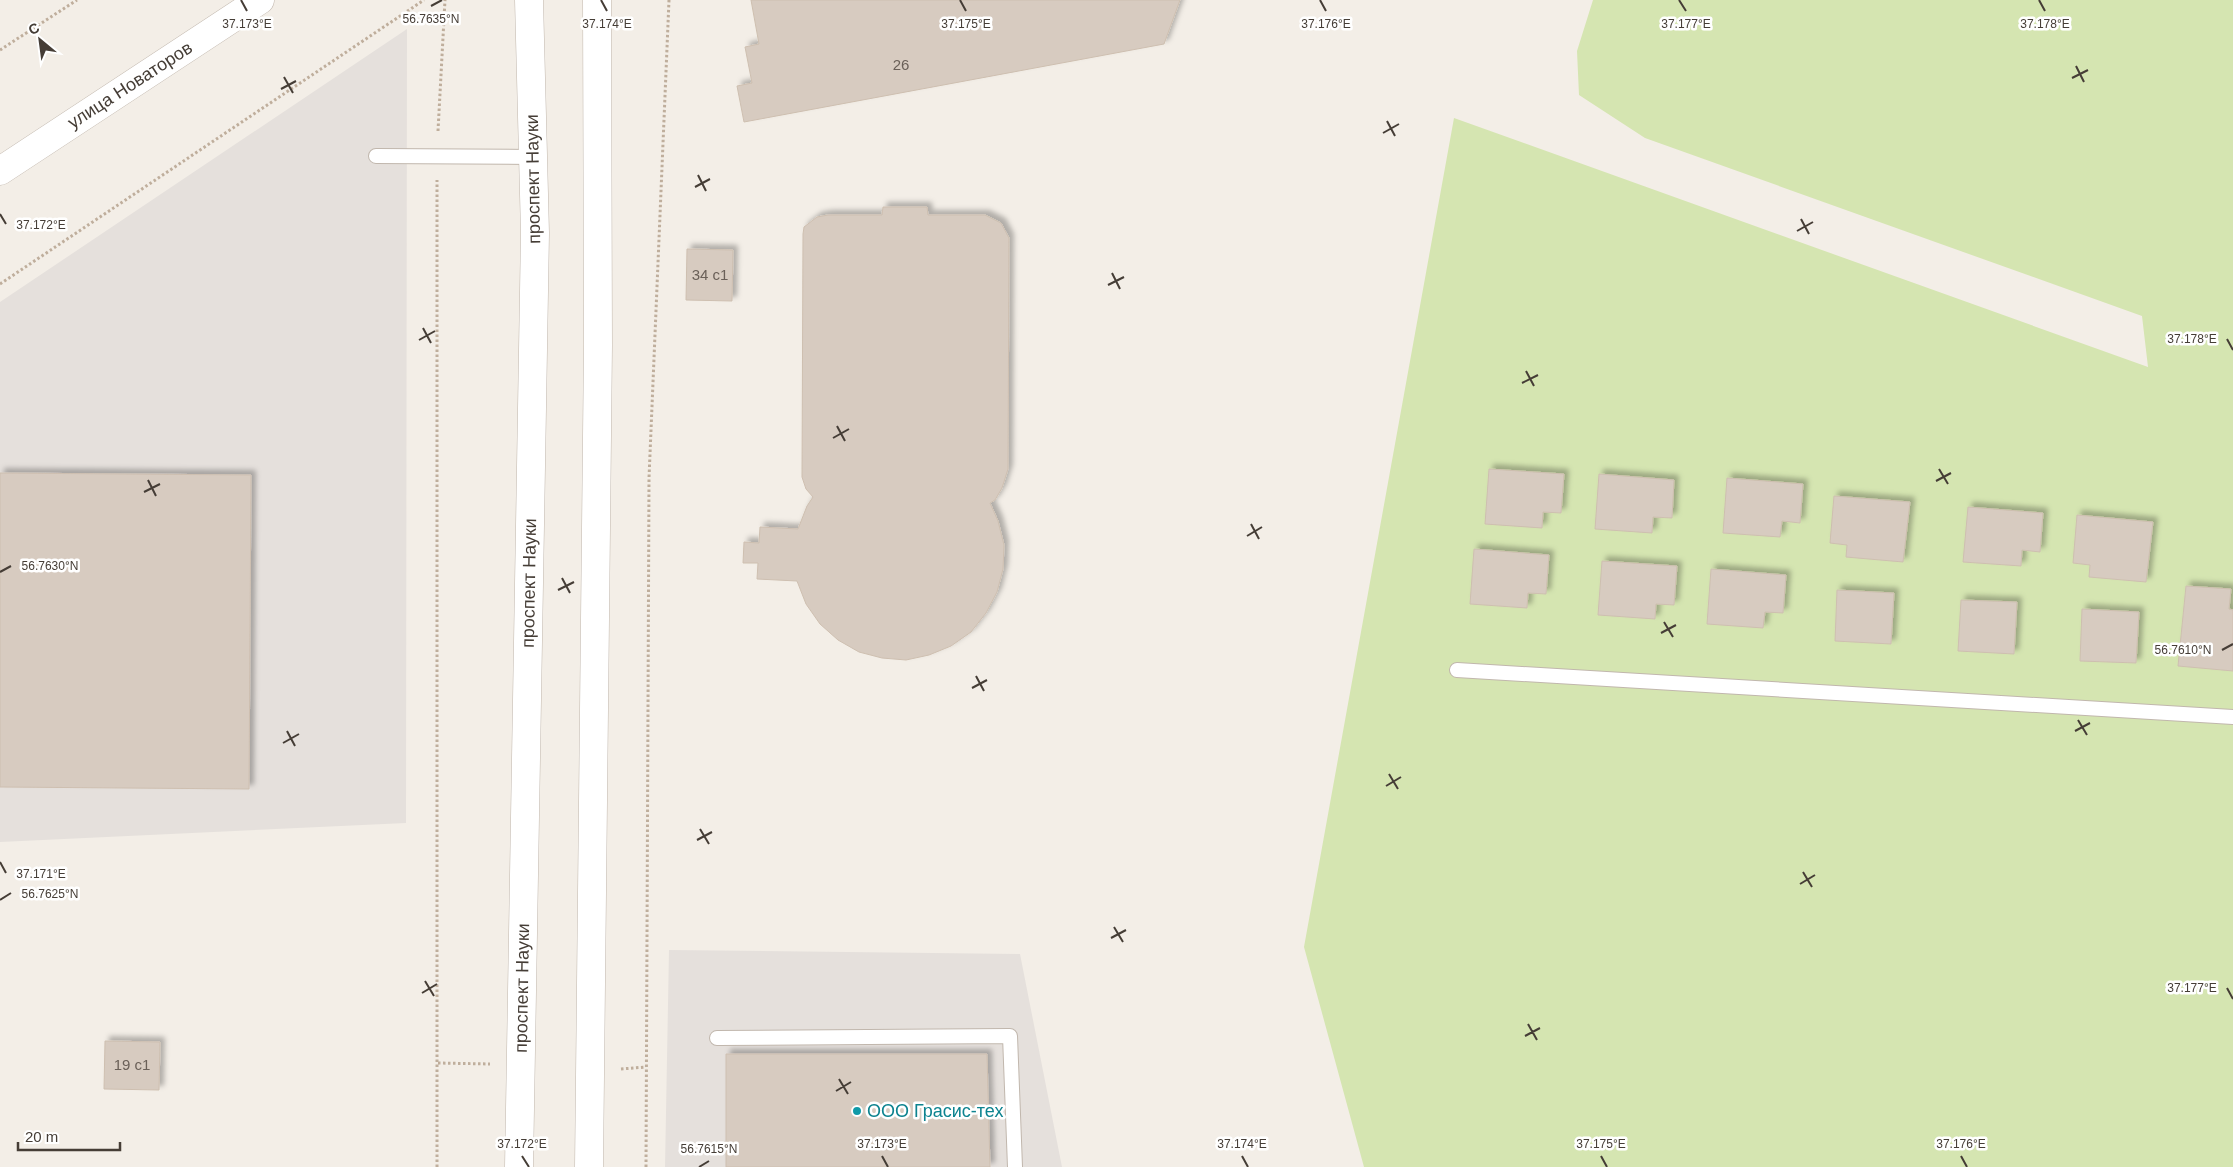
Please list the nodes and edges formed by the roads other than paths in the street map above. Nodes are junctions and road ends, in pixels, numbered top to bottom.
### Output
1 (260, 0) edge
2 (529, 0) edge
3 (597, 0) edge
4 (376, 156) dead end
5 (532, 157) junction
6 (0, 170) edge
7 (1457, 670) dead end
8 (2233, 717) edge
9 (717, 1038) dead end
10 (519, 1167) edge
11 (589, 1167) edge
12 (1015, 1167) edge

1 - 6 street, улица Новаторов
2 - 5 street, проспект Науки
3 - 11 street
4 - 5 lane
5 - 10 street, проспект Науки
7 - 8 lane
9 - 12 lane

